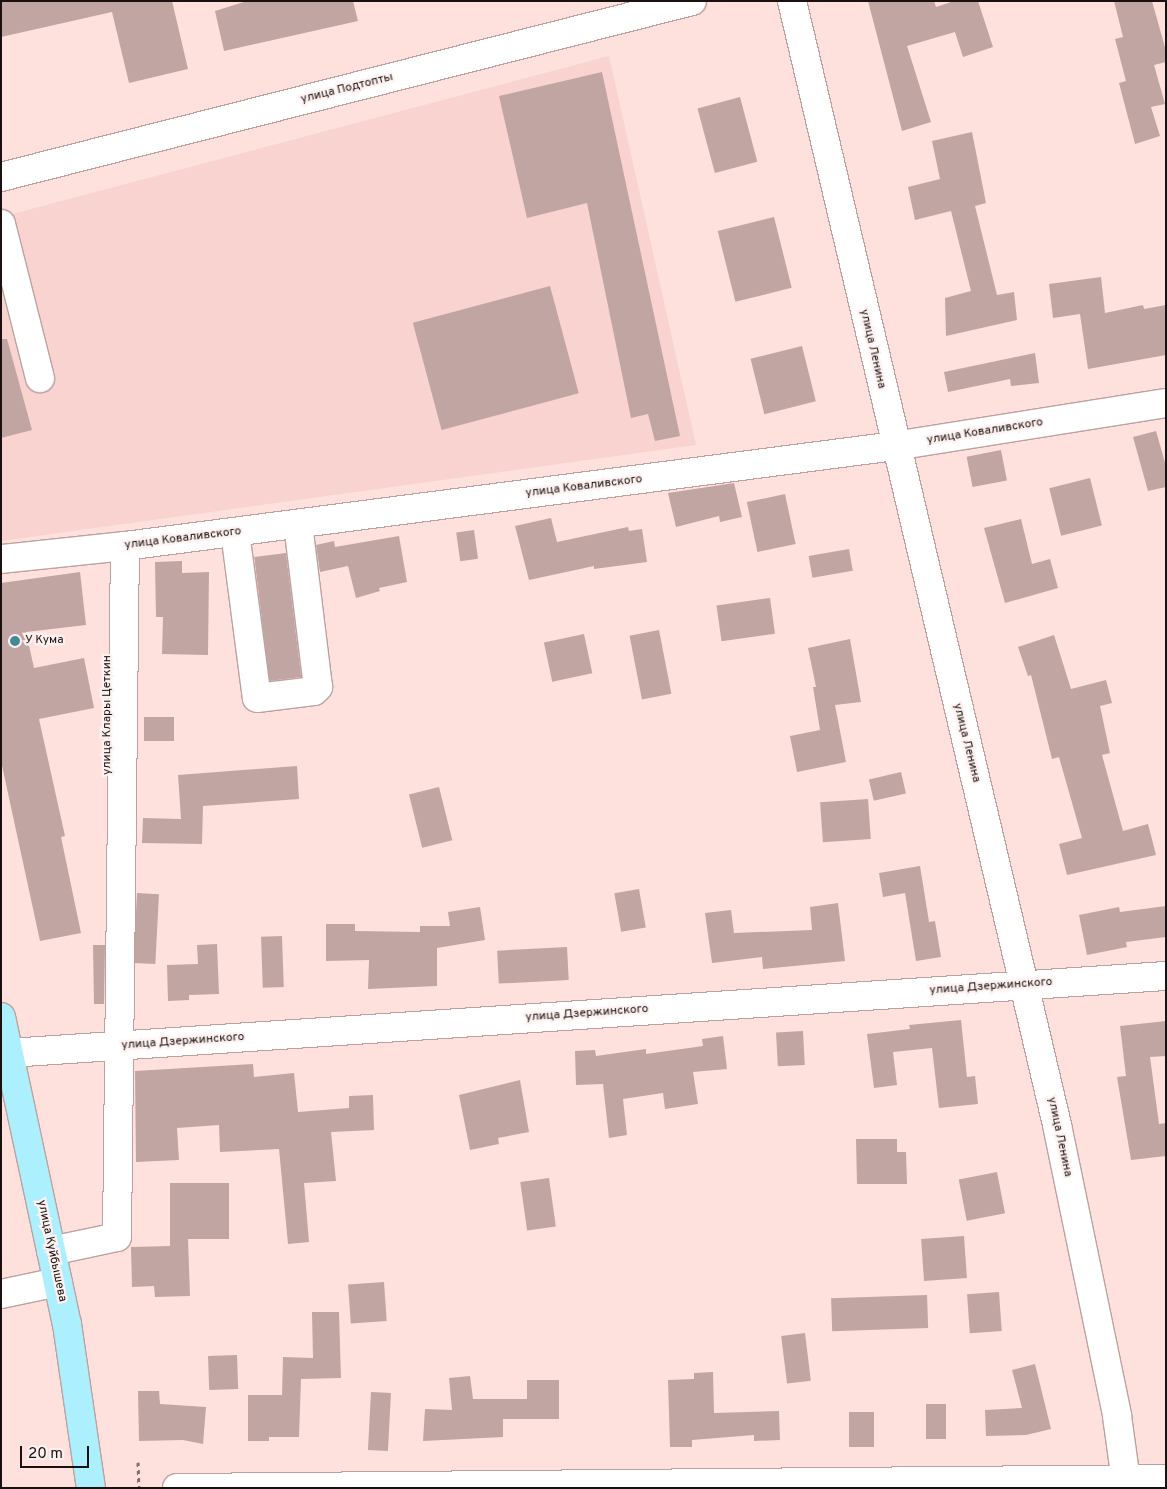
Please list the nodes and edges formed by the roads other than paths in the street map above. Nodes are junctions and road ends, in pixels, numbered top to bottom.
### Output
1 (692, 1) edge
2 (792, 1) edge
3 (1, 177) edge
4 (1, 224) edge
5 (40, 378) dead end
6 (1166, 402) edge
7 (895, 446) junction
8 (298, 524) junction
9 (235, 532) junction
10 (116, 547) junction
11 (1, 560) edge
12 (109, 881) dead end
13 (1166, 976) edge
14 (1024, 985) junction
15 (1, 1017) edge
16 (119, 1046) junction
17 (9, 1054) junction
18 (51, 1251) junction
19 (58, 1282) junction
20 (1, 1294) edge
21 (1166, 1479) edge
22 (1127, 1484) edge
23 (91, 1488) edge
24 (177, 1488) edge

1 - 3 street, улица Подтопты
2 - 7 street, улица Ленина
4 - 5 street
6 - 7 street, улица Коваливского
7 - 8 street, улица Коваливского
7 - 14 street, улица Ленина
8 - 9 street, улица Коваливского
8 - 9 street
9 - 10 street, улица Коваливского
10 - 11 street, улица Коваливского
10 - 12 street, улица Клары Цеткин
10 - 16 street
13 - 14 street, улица Дзержинского
14 - 16 street, улица Дзержинского
14 - 22 street, улица Ленина
15 - 17 main road, улица Куйбышева
16 - 17 street, улица Дзержинского
16 - 18 street
17 - 18 main road, улица Куйбышева
18 - 19 main road, улица Куйбышева
19 - 20 street
19 - 23 main road, улица Куйбышева
21 - 22 street
22 - 24 street

